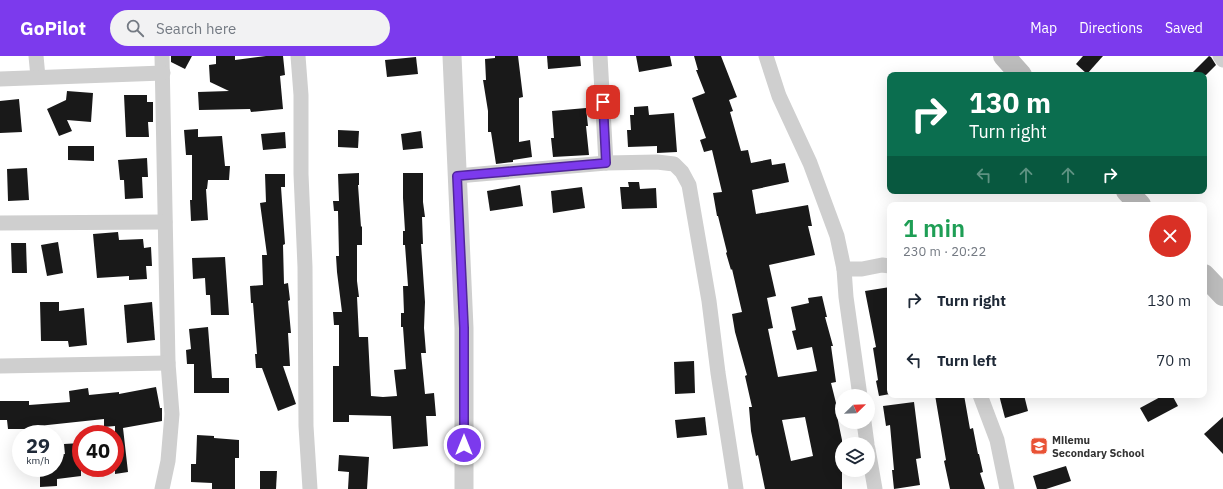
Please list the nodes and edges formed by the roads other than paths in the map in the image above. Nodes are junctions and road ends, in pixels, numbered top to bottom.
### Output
1 (36, 56) edge
2 (162, 56) edge
3 (298, 56) edge
4 (452, 56) edge
5 (600, 56) edge
6 (766, 56) edge
7 (1004, 56) edge
8 (1220, 56) edge
9 (1223, 60) edge
10 (1018, 72) edge
11 (163, 73) junction
12 (38, 77) junction
13 (0, 79) edge
14 (606, 163) junction
15 (457, 176) junction
16 (1130, 194) edge
17 (1137, 202) edge
18 (165, 222) junction
19 (0, 223) edge
20 (887, 266) edge
21 (844, 269) junction
22 (1207, 278) edge
23 (1223, 295) edge
24 (168, 363) junction
25 (0, 366) edge
26 (859, 389) edge
27 (981, 398) edge
28 (873, 477) edge
29 (162, 489) edge
30 (310, 489) edge
31 (464, 489) edge
32 (736, 489) edge
33 (875, 489) edge
34 (1007, 489) edge

1 - 12 street
2 - 11 street
3 - 30 street
4 - 15 street
5 - 14 street
6 - 21 street
7 - 10 main road
8 - 9 street
11 - 12 street
11 - 18 street
12 - 13 street
14 - 15 street
14 - 32 street
15 - 31 street
16 - 17 main road
18 - 19 street
18 - 24 street
20 - 21 street
21 - 26 street
22 - 23 main road
24 - 25 street
24 - 29 street
27 - 34 street
28 - 33 street

